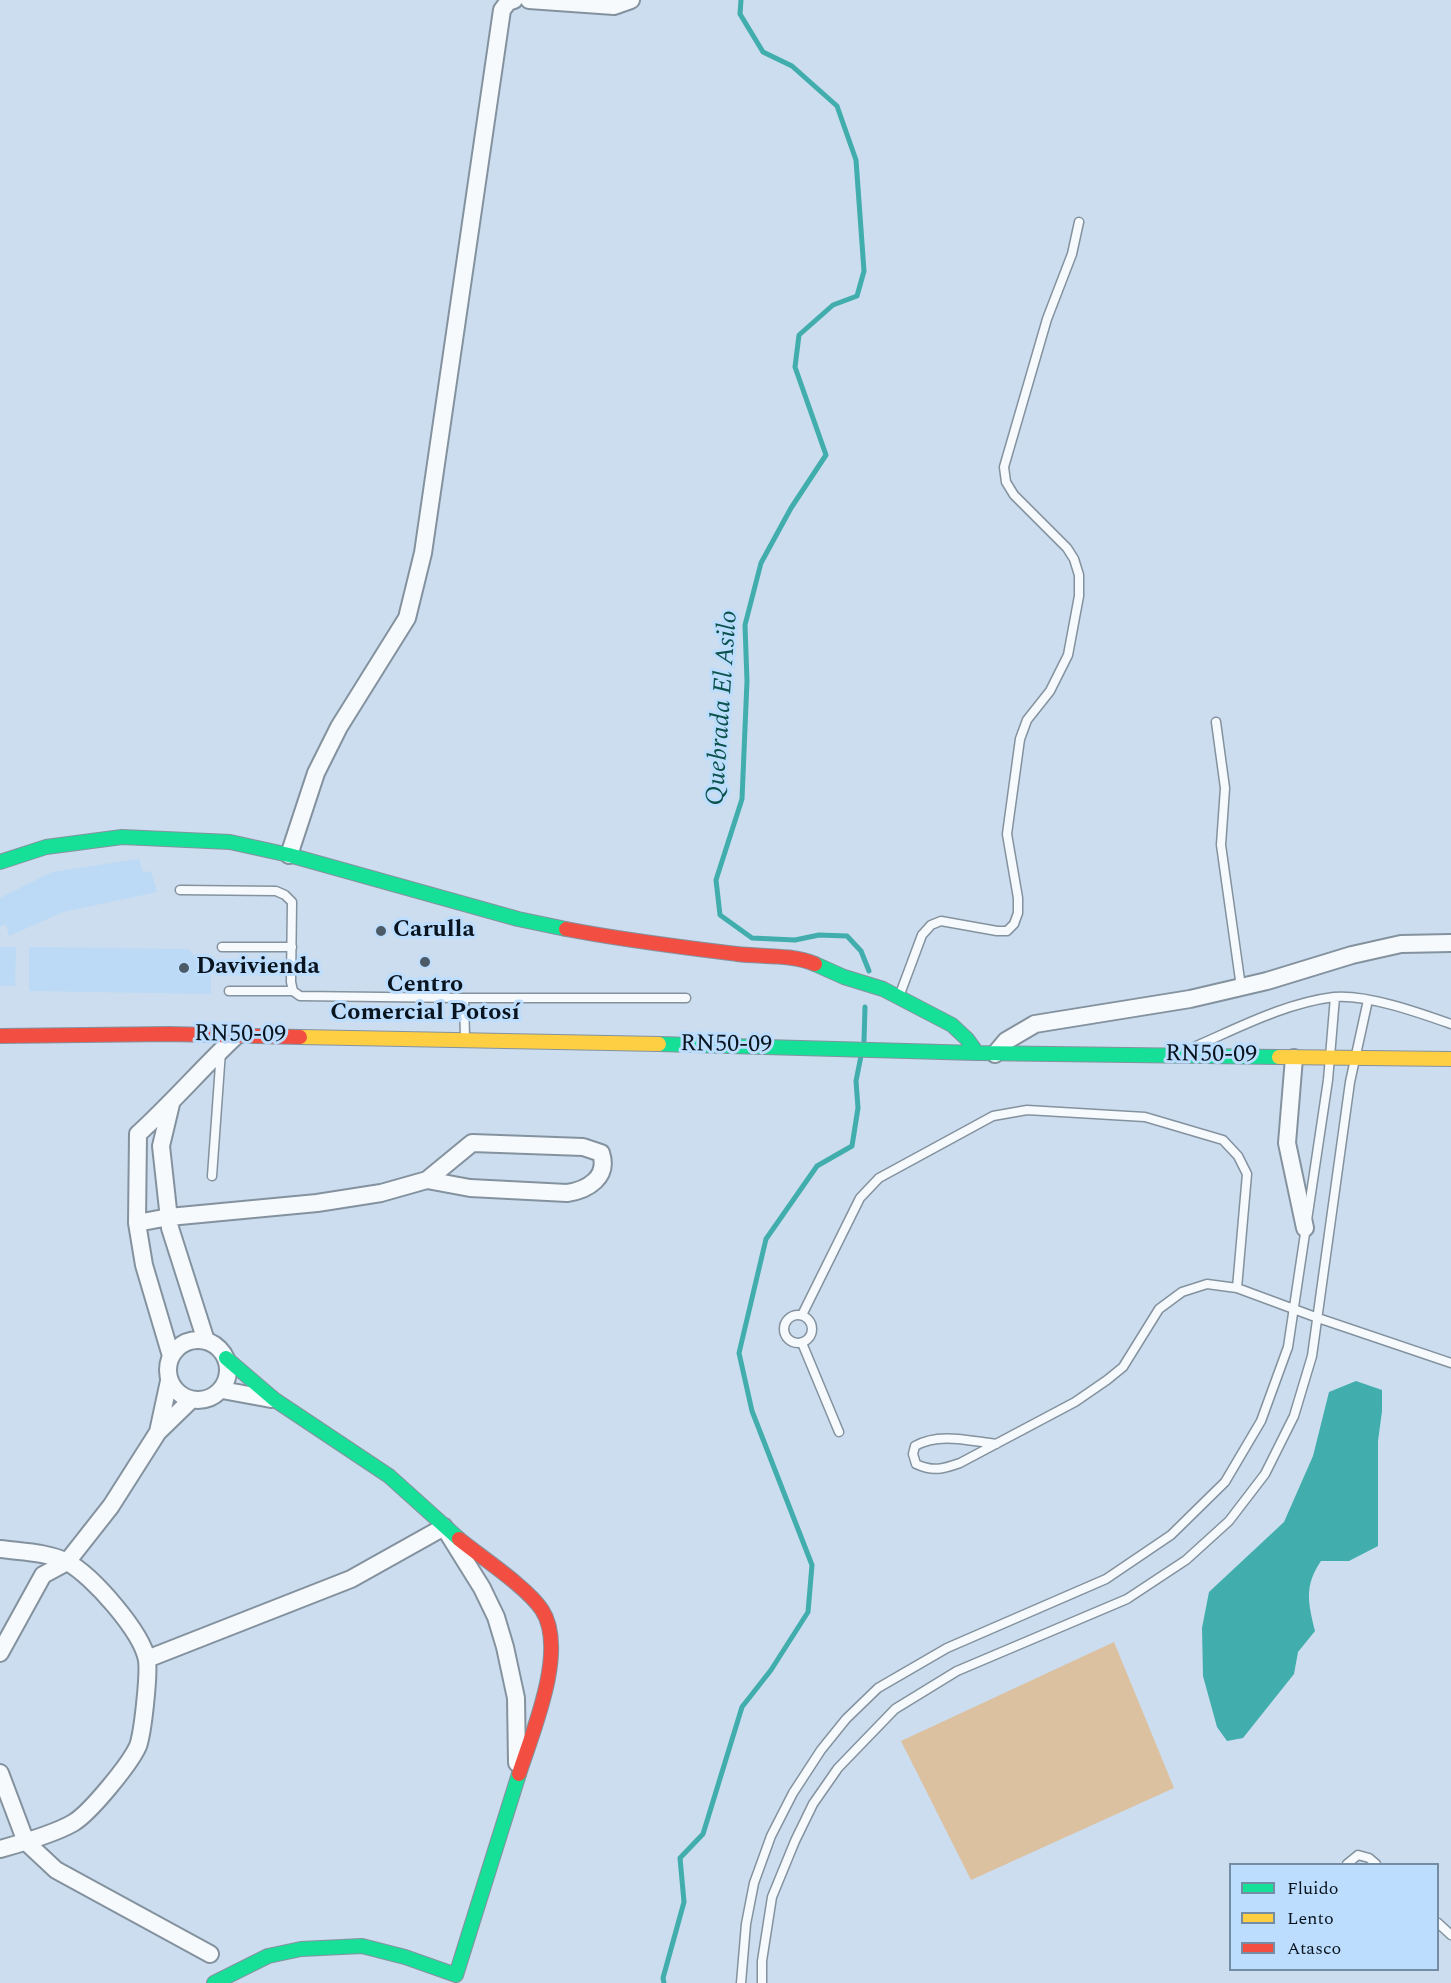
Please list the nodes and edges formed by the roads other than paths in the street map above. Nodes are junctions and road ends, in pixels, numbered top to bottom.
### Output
1 (514, 0) edge
2 (530, 0) edge
3 (631, 0) edge
4 (1079, 222) dead end
5 (1216, 722) dead end
6 (289, 855) junction
7 (0, 862) edge
8 (180, 890) dead end
9 (1451, 943) edge
10 (292, 946) junction
11 (222, 947) dead end
12 (1241, 987) junction
13 (229, 991) dead end
14 (293, 991) junction
15 (1335, 997) junction
16 (464, 998) junction
17 (687, 998) dead end
18 (899, 998) junction
19 (1368, 1000) junction
20 (1451, 1024) edge
21 (0, 1036) edge
22 (236, 1036) junction
23 (465, 1042) junction
24 (221, 1050) junction
25 (977, 1053) junction
26 (995, 1054) junction
27 (1174, 1055) junction
28 (1294, 1058) junction
29 (1330, 1058) junction
30 (1355, 1058) junction
31 (1451, 1059) edge
32 (171, 1104) junction
33 (212, 1176) dead end
34 (427, 1180) junction
35 (169, 1217) junction
36 (137, 1223) junction
37 (1305, 1228) junction
38 (1237, 1288) junction
39 (1294, 1308) junction
40 (802, 1315) junction
41 (1318, 1318) junction
42 (206, 1341) junction
43 (802, 1343) junction
44 (171, 1356) junction
45 (226, 1358) junction
46 (1451, 1363) edge
47 (170, 1381) junction
48 (222, 1390) junction
49 (191, 1400) junction
50 (275, 1400) junction
51 (159, 1432) junction
52 (839, 1432) dead end
53 (996, 1444) junction
54 (444, 1527) junction
55 (0, 1549) edge
56 (67, 1562) junction
57 (0, 1653) edge
58 (147, 1659) junction
59 (0, 1773) edge
60 (518, 1779) junction
61 (26, 1842) junction
62 (0, 1849) edge
63 (1348, 1863) edge
64 (1375, 1863) edge
65 (1439, 1925) edge
66 (1451, 1935) edge
67 (210, 1954) dead end
68 (456, 1979) edge
69 (214, 1983) edge
70 (741, 1983) edge
71 (762, 1983) edge

1 - 6 street
2 - 3 street
4 - 18 lane
5 - 12 lane
6 - 7 street
6 - 18 street
8 - 10 lane
9 - 12 street
10 - 11 lane
10 - 14 lane
12 - 26 street
13 - 14 lane
14 - 16 lane
15 - 19 lane
15 - 27 lane
15 - 29 lane
16 - 17 lane
16 - 23 lane
18 - 25 street
19 - 20 lane
19 - 30 lane
21 - 22 street, RN50-09
22 - 23 street, RN50-09
22 - 24 street
23 - 25 street, RN50-09
24 - 32 street
24 - 33 lane
25 - 26 street, RN50-09
26 - 27 street, RN50-09
27 - 28 street, RN50-09
28 - 29 street, RN50-09
28 - 37 street
29 - 30 street, RN50-09
29 - 37 lane
30 - 31 street, RN50-09
30 - 41 lane
32 - 35 street
32 - 36 street
34 - 34 street
34 - 35 street
35 - 36 street
35 - 42 street
36 - 44 street
37 - 39 lane
38 - 39 lane
38 - 40 lane
38 - 53 lane
39 - 41 lane
39 - 70 lane
40 - 43 lane
40 - 43 lane
41 - 46 lane
41 - 71 lane
42 - 44 street
42 - 45 street
43 - 52 lane
44 - 47 street
45 - 48 street
45 - 50 street
47 - 49 street
47 - 51 street
48 - 49 street
48 - 50 street
49 - 51 street
50 - 54 street
51 - 56 street
53 - 53 lane
54 - 58 street
54 - 60 street
54 - 60 street
55 - 56 street
56 - 57 street
56 - 58 street
58 - 61 street
59 - 61 street
60 - 68 street
61 - 62 street
61 - 67 street
63 - 64 lane
65 - 66 lane
68 - 69 street

